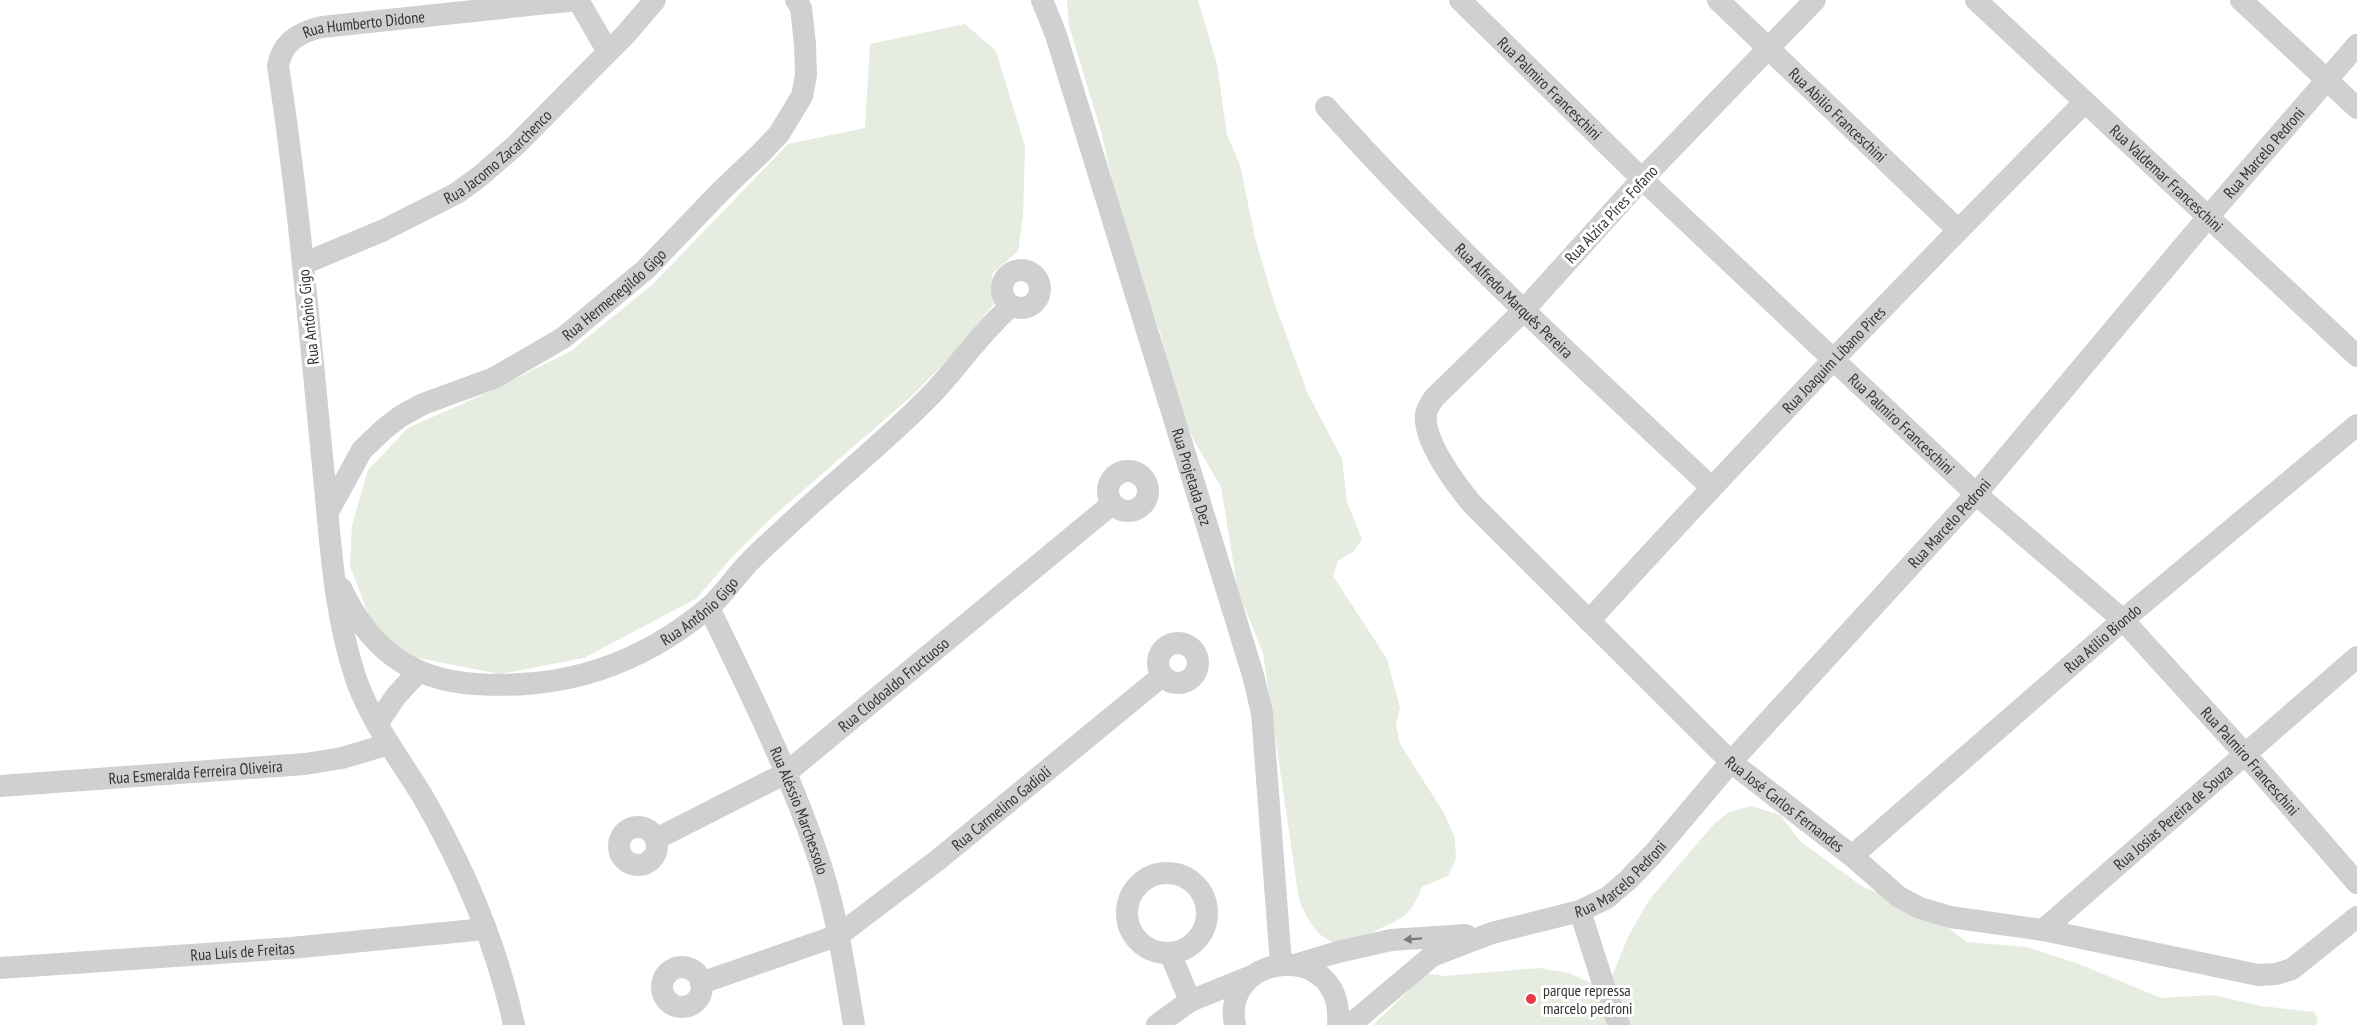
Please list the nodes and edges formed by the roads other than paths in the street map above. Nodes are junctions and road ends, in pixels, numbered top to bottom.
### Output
1 (578, 0) edge
2 (654, 0) edge
3 (796, 0) edge
4 (1042, 0) edge
5 (1460, 0) edge
6 (1718, 0) edge
7 (1815, 0) edge
8 (1976, 0) edge
9 (2241, 0) edge
10 (2357, 45) edge
11 (1769, 48) junction
12 (608, 52) junction
13 (278, 66) joint
14 (2328, 80) junction
15 (2085, 102) junction
16 (1326, 107) dead end
17 (2357, 108) edge
18 (1642, 179) junction
19 (2208, 217) junction
20 (1958, 230) junction
21 (303, 264) junction
22 (1011, 306) dead end
23 (1524, 310) junction
24 (2357, 356) edge
25 (1834, 358) junction
26 (2357, 425) edge
27 (1429, 434) joint
28 (1711, 488) junction
29 (1976, 495) junction
30 (1113, 504) dead end
31 (328, 512) junction
32 (333, 569) junction
33 (709, 608) junction
34 (2122, 620) junction
35 (1589, 621) junction
36 (2357, 657) edge
37 (418, 672) junction
38 (1162, 676) dead end
39 (377, 724) junction
40 (389, 744) junction
41 (2245, 754) junction
42 (1731, 762) junction
43 (786, 773) junction
44 (0, 786) edge
45 (656, 838) dead end
46 (1852, 856) junction
47 (2357, 883) edge
48 (1580, 911) junction
49 (2357, 917) edge
50 (486, 929) junction
51 (2043, 930) junction
52 (1492, 933) junction
53 (840, 935) junction
54 (1170, 953) dead end
55 (1289, 964) junction
56 (0, 969) edge
57 (1252, 976) junction
58 (701, 983) dead end
59 (1190, 1001) junction
60 (514, 1025) edge
61 (854, 1025) edge
62 (1157, 1025) edge
63 (1235, 1025) edge
64 (1338, 1025) edge
65 (1350, 1025) edge
66 (1619, 1025) edge

1 - 12 street
1 - 13 street, Rua Humberto Didone
2 - 12 street, Rua Jacomo Zacarchenco
3 - 31 street, Rua Hermenegildo Gigo
4 - 55 street, Rua Projetada Dez
5 - 18 street, Rua Palmiro Franceschini
6 - 11 street, Rua Abilio Franceschini
7 - 11 street, Rua Alzira Píres Fofano
8 - 15 street, Rua Valdemar Franceschini
9 - 14 street
10 - 14 street, Rua Marcelo Pedroni
11 - 18 street, Rua Alzira Píres Fofano
11 - 20 street, Rua Abilio Franceschini
12 - 21 street, Rua Jacomo Zacarchenco
13 - 21 street, Rua Antônio Gigo
14 - 17 street
14 - 19 street, Rua Marcelo Pedroni
15 - 19 street, Rua Valdemar Franceschini
15 - 20 street, Rua Joaquim Líbano Pires
16 - 23 street, Rua Alfredo Marquês Pereira
18 - 23 street, Rua Alzira Píres Fofano
18 - 25 street, Rua Palmiro Franceschini
19 - 24 street, Rua Valdemar Franceschini
19 - 29 street, Rua Marcelo Pedroni
20 - 25 street, Rua Joaquim Líbano Pires
21 - 31 street, Rua Antônio Gigo
22 - 33 street, Rua Antônio Gigo
23 - 27 street, Rua Alzira Píres Fofano
23 - 28 street, Rua Alfredo Marquês Pereira
25 - 28 street, Rua Joaquim Líbano Pires
25 - 29 street, Rua Palmiro Franceschini
26 - 34 street, Rua Atílio Biondo
27 - 35 street, Rua José Carlos Fernandes
28 - 35 street, Rua Joaquim Líbano Pires
29 - 34 street, Rua Palmiro Franceschini
29 - 42 street, Rua Marcelo Pedroni
30 - 43 street, Rua Clodoaldo Fructuoso
31 - 32 street, Rua Antônio Gigo
32 - 37 street, Rua Antônio Gigo
32 - 39 street, Rua Antônio Gigo
33 - 37 street, Rua Antônio Gigo
33 - 43 street, Rua Aléssio Marchessolo
34 - 41 street, Rua Palmiro Franceschini
34 - 46 street, Rua Atílio Biondo
35 - 42 street, Rua José Carlos Fernandes
36 - 41 street, Rua Josias Pereira de Souza
37 - 39 street
38 - 53 street, Rua Carmelino Gadioli
39 - 40 street, Rua Antônio Gigo
40 - 44 street, Rua Esmeralda Ferreira Oliveira
40 - 50 street, Rua Antônio Gigo
41 - 47 street, Rua Palmiro Franceschini
41 - 51 street, Rua Josias Pereira de Souza
42 - 46 street, Rua José Carlos Fernandes
42 - 48 street, Rua Marcelo Pedroni
43 - 45 street, Rua Clodoaldo Fructuoso
43 - 53 street, Rua Aléssio Marchessolo
46 - 51 street, Rua José Carlos Fernandes
48 - 52 street, Rua Marcelo Pedroni
48 - 66 street
49 - 51 street, Rua José Carlos Fernandes
50 - 56 street, Rua Luís de Freitas
50 - 60 street, Rua Antônio Gigo
52 -> 55 street, Rua Marcelo Pedroni
52 - 65 street, Rua Marcelo Pedroni
53 - 58 street, Rua Carmelino Gadioli
53 - 61 street, Rua Aléssio Marchessolo
54 - 59 street
55 - 57 street, Rua Marcelo Pedroni
55 - 64 street
57 - 59 street, Rua Marcelo Pedroni
57 - 63 street
59 - 62 street, Rua Marcelo Pedroni

